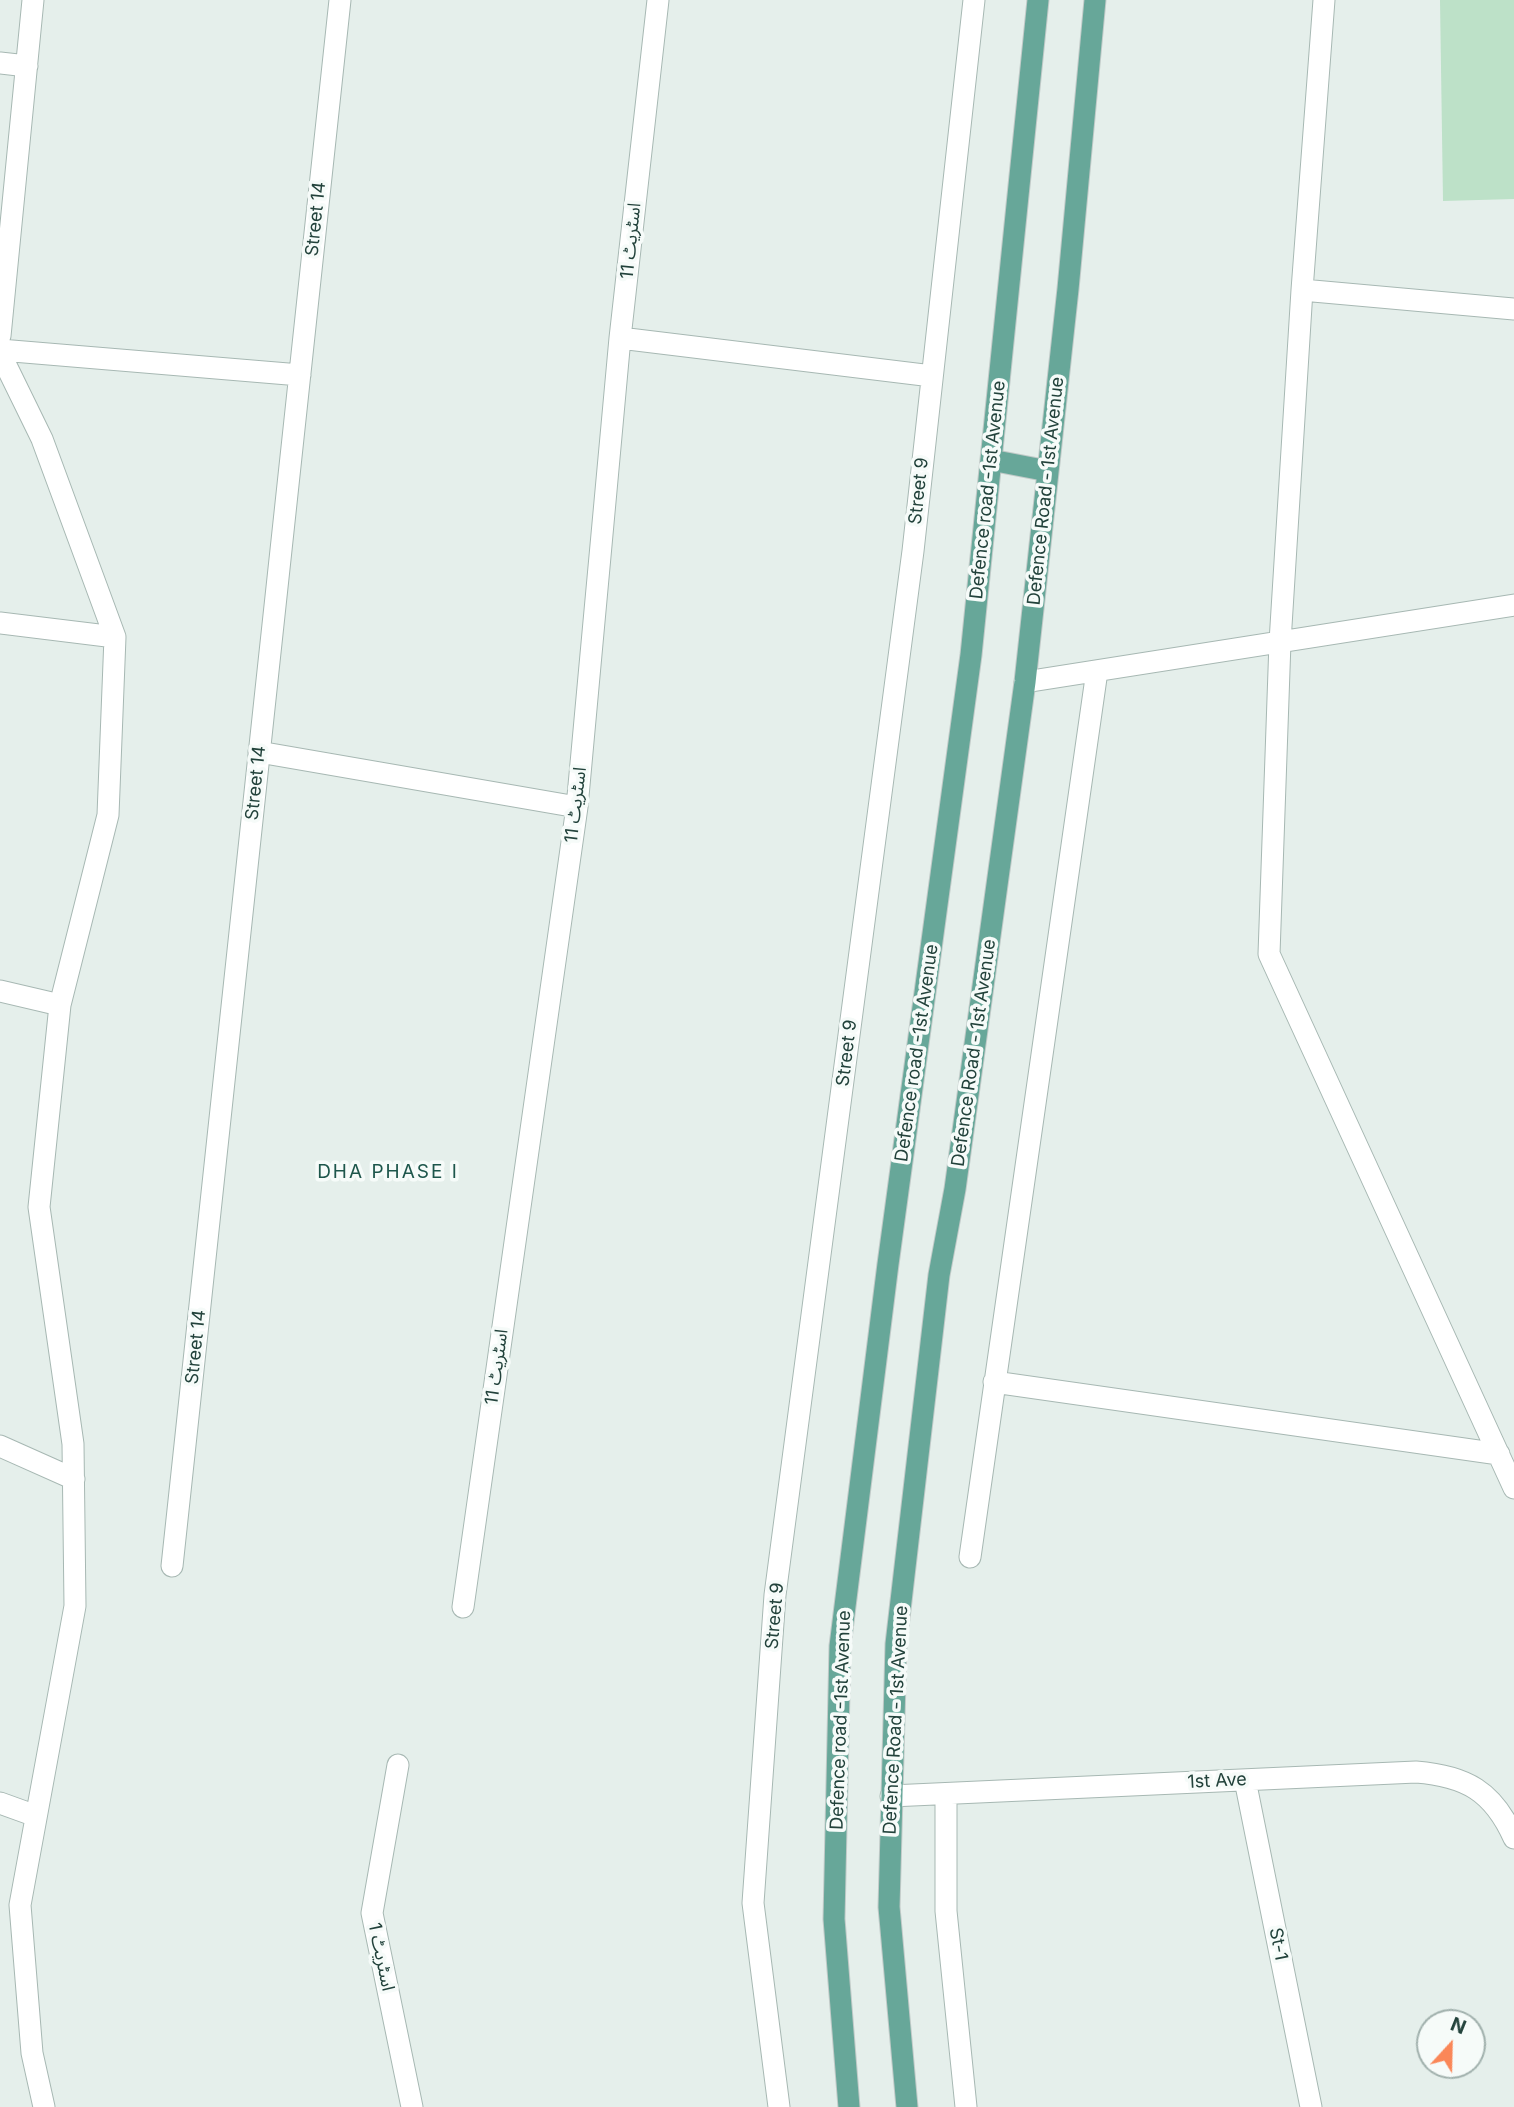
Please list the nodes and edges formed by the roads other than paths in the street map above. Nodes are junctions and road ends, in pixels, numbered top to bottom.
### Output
1 (33, 0) edge
2 (340, 0) edge
3 (658, 0) edge
4 (974, 0) edge
5 (1038, 0) edge
6 (1095, 0) edge
7 (1324, 0) edge
8 (0, 63) edge
9 (27, 66) junction
10 (1302, 290) junction
11 (1514, 309) edge
12 (0, 336) edge
13 (620, 338) junction
14 (0, 351) edge
15 (300, 375) junction
16 (932, 376) junction
17 (990, 460) junction
18 (1048, 471) junction
19 (1514, 605) edge
20 (0, 622) edge
21 (115, 637) junction
22 (1280, 642) junction
23 (1097, 671) junction
24 (1025, 682) junction
25 (259, 752) junction
26 (577, 807) junction
27 (0, 991) edge
28 (60, 1005) junction
29 (994, 1382) junction
30 (0, 1446) edge
31 (1499, 1454) junction
32 (74, 1479) junction
33 (1514, 1488) edge
34 (970, 1557) dead end
35 (172, 1566) dead end
36 (463, 1607) dead end
37 (398, 1765) dead end
38 (1245, 1780) junction
39 (946, 1794) junction
40 (891, 1796) junction
41 (0, 1803) edge
42 (36, 1816) junction
43 (1514, 1838) edge
44 (44, 2107) edge
45 (412, 2107) edge
46 (779, 2107) edge
47 (849, 2107) edge
48 (907, 2107) edge
49 (966, 2107) edge
50 (1311, 2107) edge

1 - 9 street
2 - 15 street, Street 14
3 - 13 street, اسٹریٹ 11
4 - 16 street, Street 9
5 - 17 main road, Defence road -1st Avenue
6 - 18 main road, Defence Road - 1st Avenue
7 - 10 street
8 - 9 street
9 - 12 street
10 - 11 street
10 - 22 street
13 - 16 street
13 - 26 street, اسٹریٹ 11
14 - 15 street
14 - 21 street
15 - 25 street, Street 14
16 - 46 street, Street 9
17 - 18 main road
17 - 47 main road, Defence road -1st Avenue
18 - 24 main road, Defence Road - 1st Avenue
19 - 22 street
20 - 21 street
21 - 28 street
22 - 23 street
22 - 31 street
23 - 24 street
23 - 29 street
24 - 40 main road, Defence Road - 1st Avenue
25 - 26 street
25 - 35 street, Street 14
26 - 36 street, اسٹریٹ 11
27 - 28 street
28 - 32 street
29 - 31 street
29 - 34 street
30 - 32 street
31 - 33 street
32 - 42 street
37 - 45 street, اسٹریٹ 1
38 - 39 street, 1st Ave
38 - 43 street, 1st Ave
38 - 50 street, St-1
39 - 40 street, 1st Ave
39 - 49 street
40 - 48 main road, Defence Road - 1st Avenue
41 - 42 street
42 - 44 street

